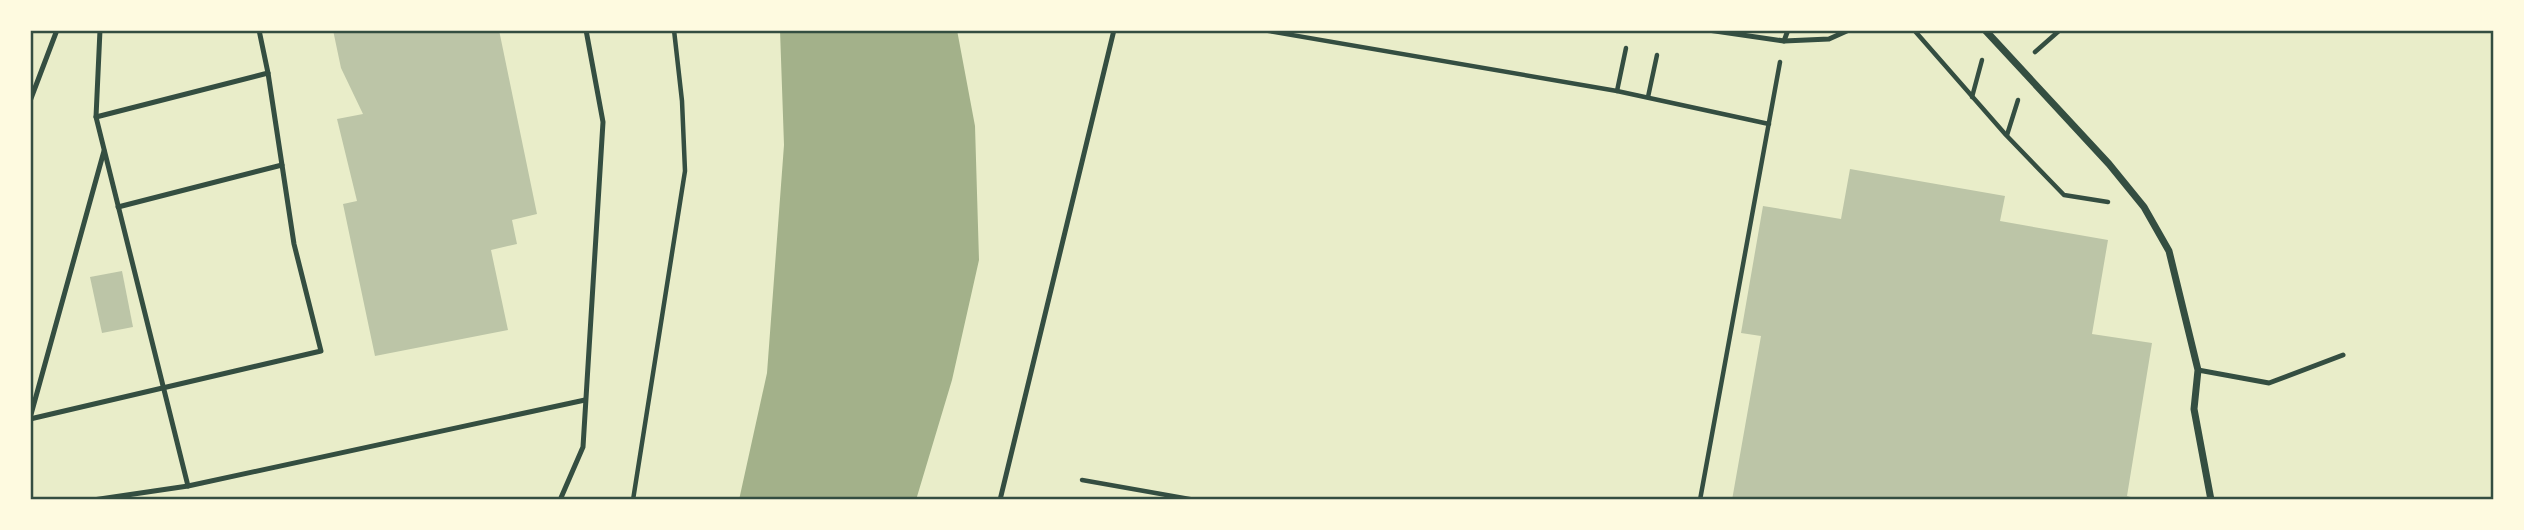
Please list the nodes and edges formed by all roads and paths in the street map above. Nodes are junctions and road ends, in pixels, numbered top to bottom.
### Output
1 (57, 30) edge
2 (100, 30) edge
3 (259, 30) edge
4 (586, 30) edge
5 (674, 30) edge
6 (1114, 30) edge
7 (1263, 30) edge
8 (1708, 30) edge
9 (1788, 30) edge
10 (1849, 30) edge
11 (1914, 30) edge
12 (1985, 30) edge
13 (1784, 41) junction
14 (1626, 48) dead end
15 (1657, 55) dead end
16 (1983, 56) dead end
17 (268, 73) junction
18 (1617, 91) junction
19 (1648, 97) junction
20 (1972, 97) junction
21 (30, 101) edge
22 (96, 117) junction
23 (1769, 124) junction
24 (104, 150) junction
25 (282, 165) junction
26 (118, 207) junction
27 (2144, 207) junction
28 (2343, 355) dead end
29 (2198, 370) junction
30 (163, 387) junction
31 (586, 400) junction
32 (30, 418) edge
33 (1082, 480) dead end
34 (188, 486) junction
35 (1172, 498) edge
36 (93, 500) edge
37 (560, 500) edge
38 (633, 500) edge
39 (1000, 500) edge
40 (1195, 500) edge
41 (1700, 500) edge
42 (2211, 500) edge

1 - 21 lane
2 - 22 lane
3 - 17 lane
4 - 31 lane
5 - 38 path
6 - 39 lane
7 - 18 path
8 - 13 lane
9 - 13 lane
10 - 13 lane
11 - 20 path
12 - 27 street
13 - 23 path
14 - 18 path
15 - 19 path
16 - 20 path
17 - 22 lane
17 - 25 lane
18 - 19 path
19 - 23 path
20 - 27 path
22 - 24 lane
23 - 41 path
24 - 26 lane
24 - 32 lane
25 - 26 lane
25 - 30 lane
26 - 30 lane
27 - 29 street
28 - 29 lane
29 - 42 street
30 - 32 lane
30 - 34 lane
31 - 34 lane
31 - 37 lane
33 - 35 path
34 - 36 lane
35 - 40 path

